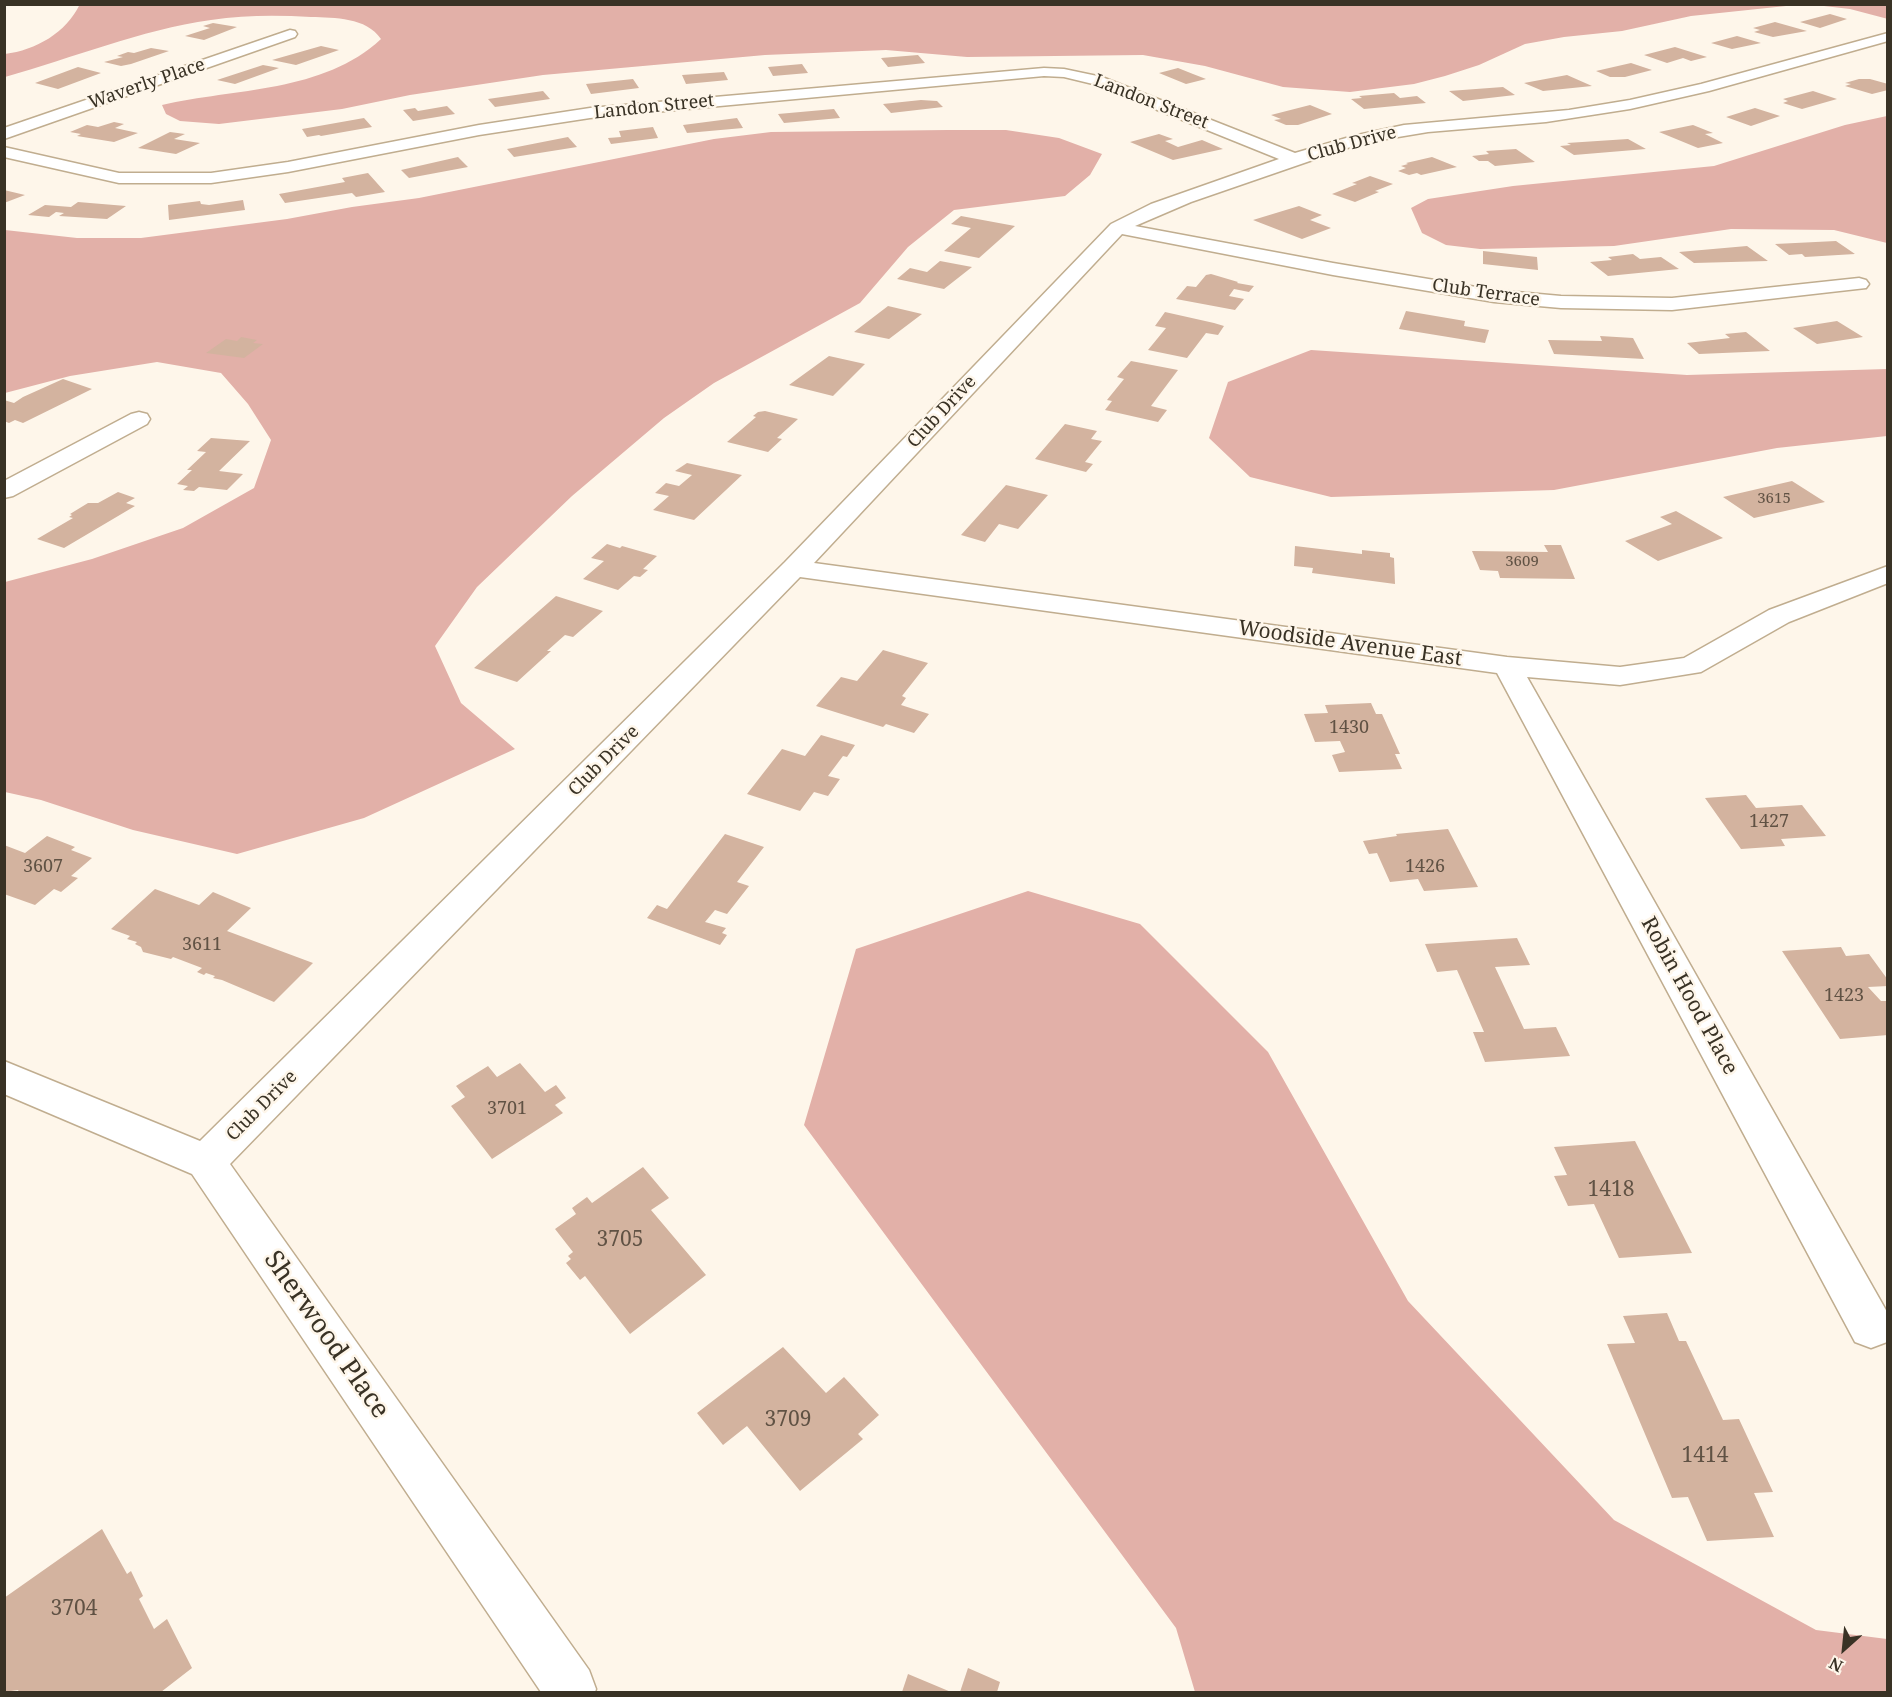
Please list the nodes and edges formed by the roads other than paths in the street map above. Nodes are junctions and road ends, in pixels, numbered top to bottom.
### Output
1 (290, 34) dead end
2 (1887, 37) edge
3 (4, 134) edge
4 (4, 152) edge
5 (1295, 159) junction
6 (1118, 228) junction
7 (1859, 284) dead end
8 (139, 419) dead end
9 (4, 491) edge
10 (794, 568) junction
11 (1887, 574) edge
12 (1507, 666) junction
13 (4, 1077) edge
14 (206, 1162) junction
15 (1871, 1327) dead end
16 (570, 1689) dead end

1 - 3 street, Waverly Place
2 - 5 street, Club Drive
4 - 5 street, Landon Street
5 - 6 street, Club Drive
6 - 7 street, Club Terrace
6 - 10 street, Club Drive
8 - 9 street
10 - 12 street, Woodside Avenue East
10 - 14 street, Club Drive
11 - 12 street, Woodside Avenue East
12 - 15 street, Robin Hood Place
13 - 14 street
14 - 16 street, Sherwood Place

